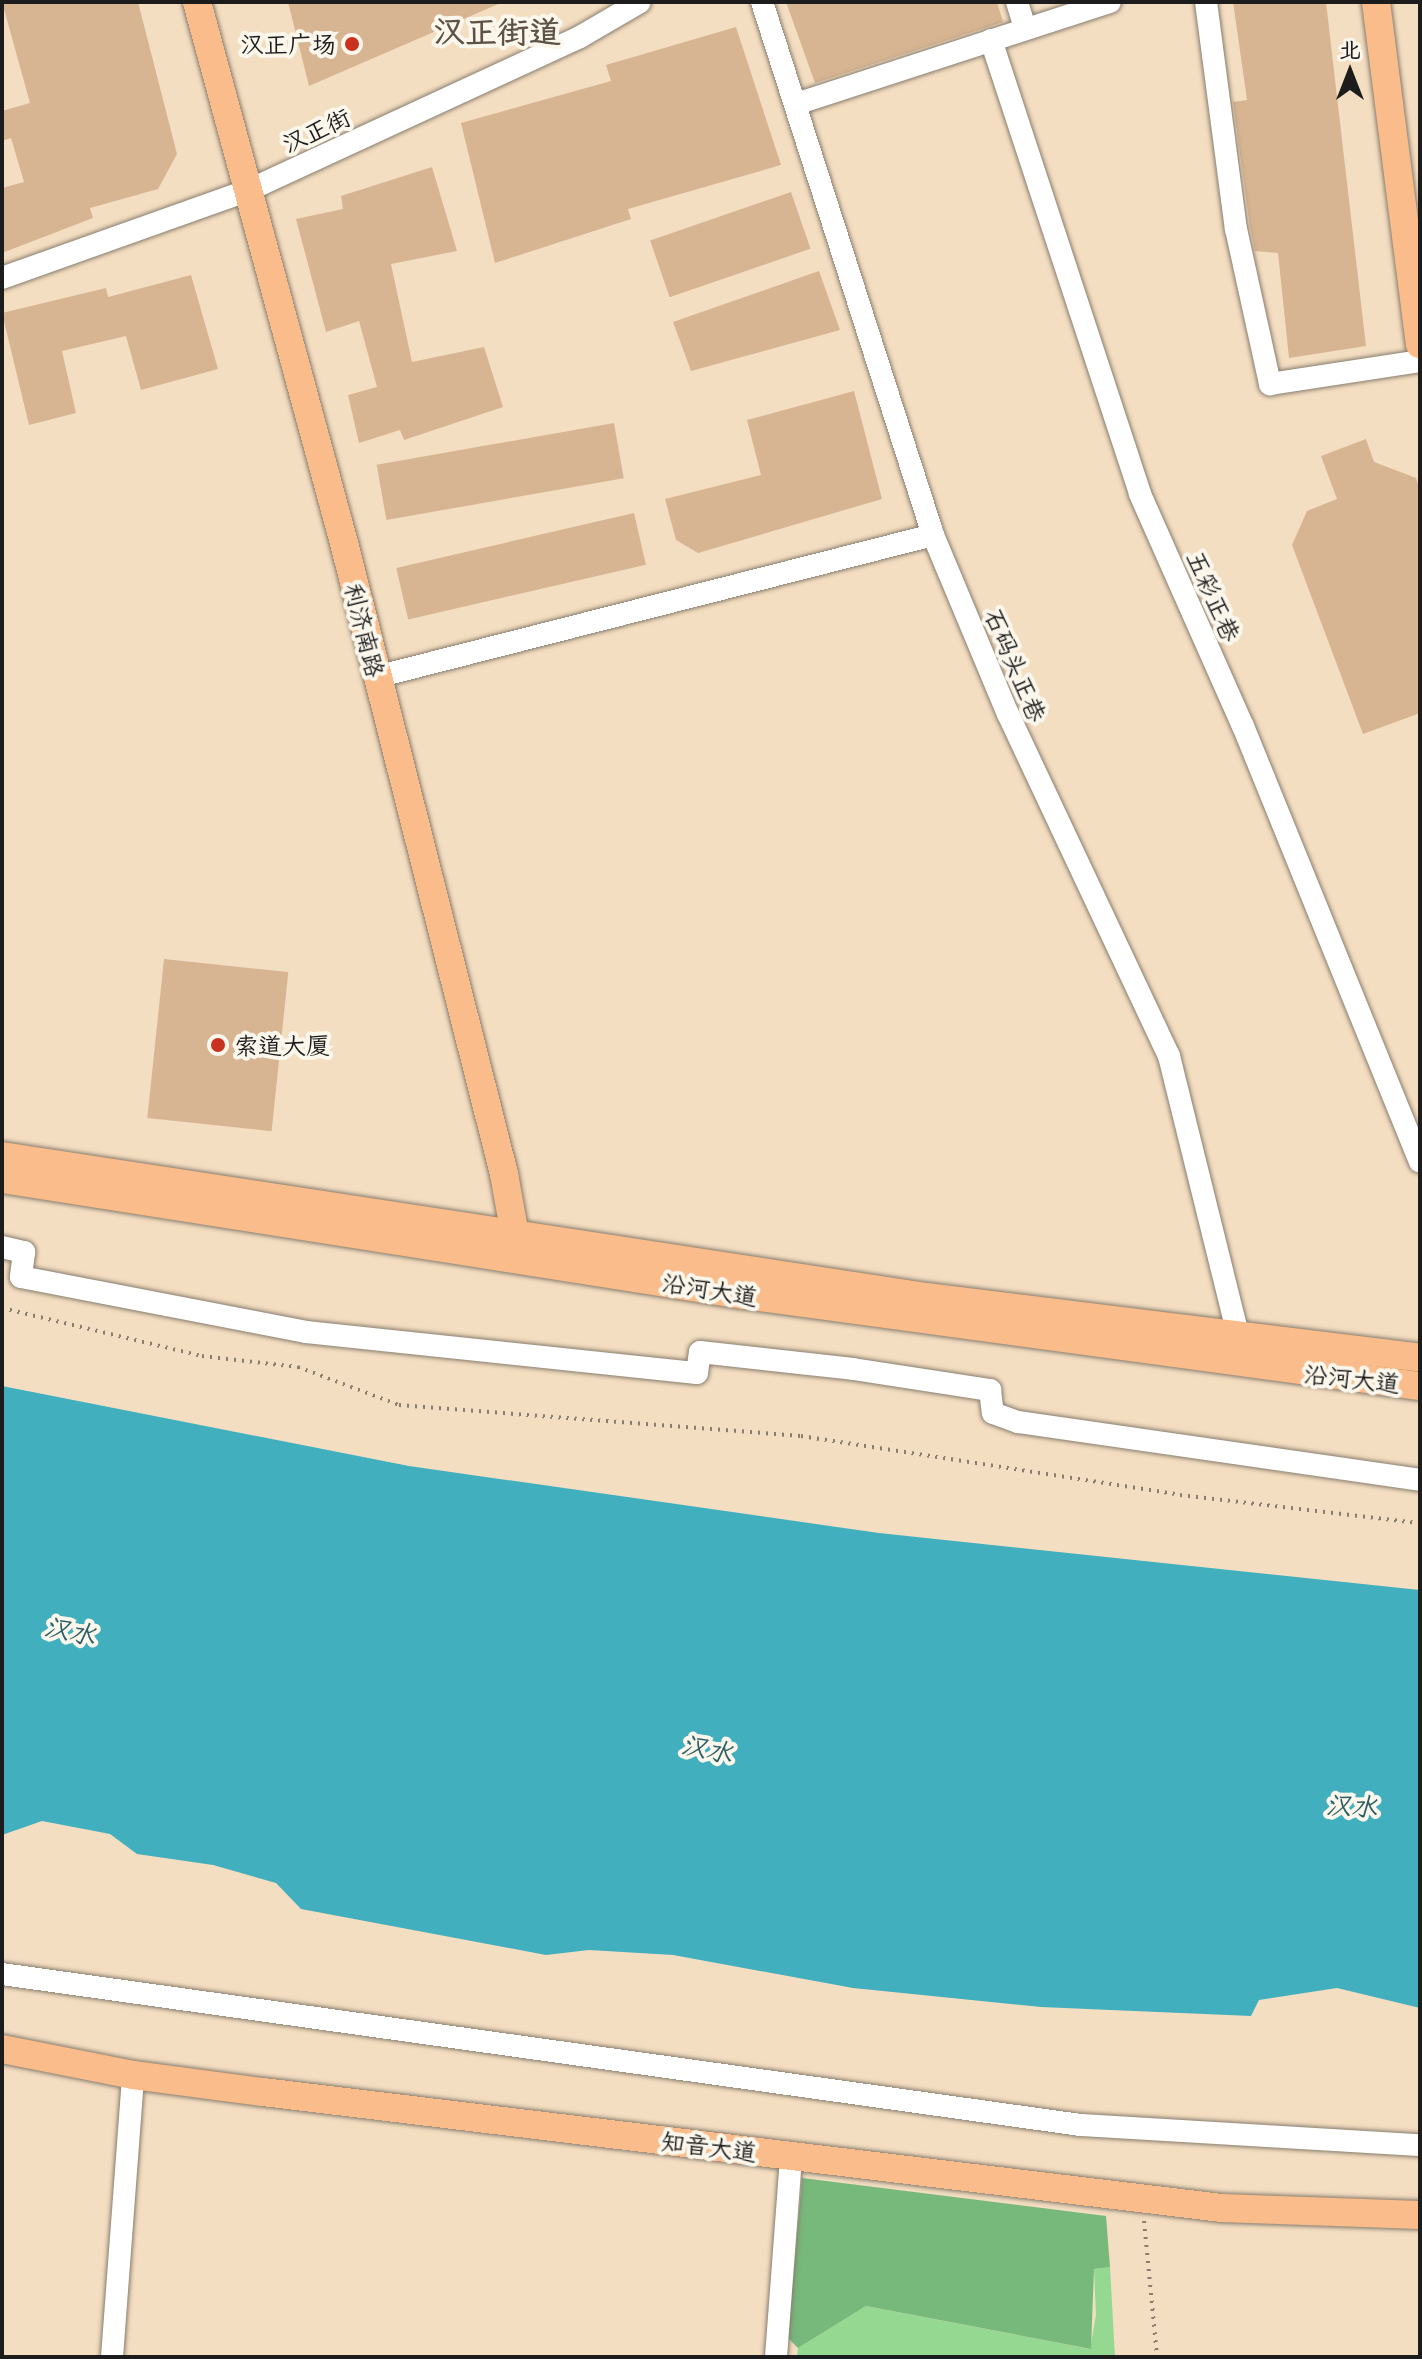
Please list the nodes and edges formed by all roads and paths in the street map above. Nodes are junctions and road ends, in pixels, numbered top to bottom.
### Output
1 (197, 2) edge
2 (640, 2) edge
3 (762, 2) edge
4 (1017, 2) edge
5 (1110, 2) edge
6 (1206, 2) edge
7 (1376, 2) edge
8 (1025, 29) junction
9 (991, 40) junction
10 (796, 104) junction
11 (249, 190) junction
12 (2, 278) edge
13 (1420, 344) edge
14 (1420, 361) edge
15 (933, 535) junction
16 (376, 677) junction
17 (2, 1156) edge
18 (1420, 1161) edge
19 (2, 1179) edge
20 (2, 1247) edge
21 (517, 1248) junction
22 (2, 1308) edge
23 (1239, 1338) junction
24 (1420, 1358) edge
25 (1420, 1386) edge
26 (1420, 1480) edge
27 (1420, 1523) edge
28 (2, 1974) edge
29 (2, 2049) edge
30 (133, 2075) junction
31 (1420, 2145) edge
32 (791, 2157) junction
33 (1141, 2198) junction
34 (1420, 2215) edge
35 (112, 2357) edge
36 (776, 2357) edge
37 (1157, 2357) edge

1 - 11 main road, 利济南路
2 - 11 street, 汉正街
3 - 10 street, 石码头正巷
4 - 8 street
5 - 8 street
6 - 14 street
7 - 13 main road
8 - 9 street
9 - 10 street
9 - 18 street, 五彩正巷
10 - 15 street, 石码头正巷
11 - 12 street, 汉正街
11 - 16 main road, 利济南路
15 - 16 street
15 - 23 street, 石码头正巷
16 - 21 main road, 利济南路
17 - 21 main road, 沿河大道
19 - 21 main road, 沿河大道
20 - 26 street
21 - 23 main road, 沿河大道
21 - 25 main road, 沿河大道
22 - 27 path
23 - 24 main road, 沿河大道
28 - 31 street
29 - 30 main road, 知音大道
30 - 32 main road, 知音大道
30 - 35 street
32 - 33 main road, 知音大道
32 - 36 street
33 - 34 main road, 知音大道
33 - 37 path

